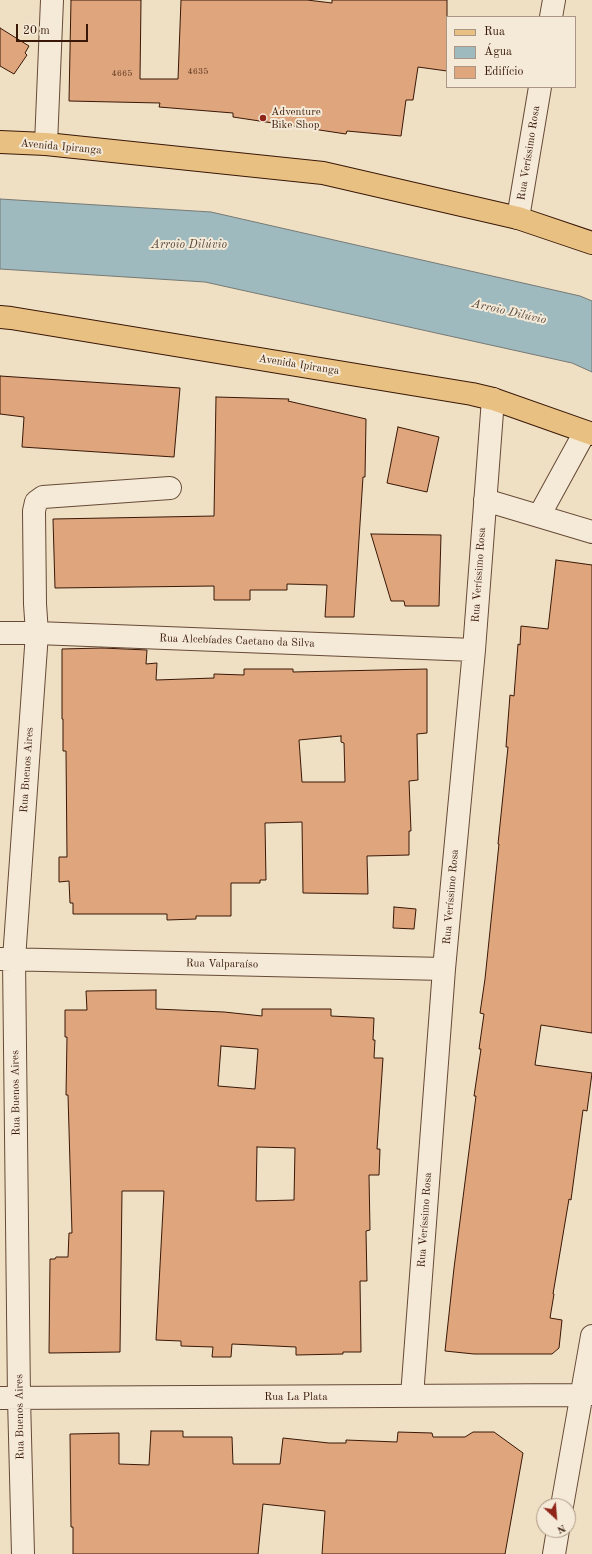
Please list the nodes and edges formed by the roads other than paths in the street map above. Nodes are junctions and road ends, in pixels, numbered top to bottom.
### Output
1 (52, 0) edge
2 (554, 0) edge
3 (551, 16) edge
4 (540, 88) edge
5 (0, 142) edge
6 (46, 144) junction
7 (518, 218) junction
8 (592, 243) edge
9 (0, 317) edge
10 (493, 399) junction
11 (589, 433) edge
12 (170, 488) dead end
13 (485, 500) junction
14 (539, 516) junction
15 (592, 532) edge
16 (0, 633) edge
17 (37, 633) junction
18 (474, 650) junction
19 (7, 959) edge
20 (444, 969) junction
21 (592, 1336) edge
22 (587, 1395) edge
23 (412, 1396) junction
24 (10, 1398) edge
25 (564, 1498) edge
26 (557, 1538) edge
27 (23, 1554) edge
28 (554, 1554) edge

1 - 6 street
2 - 3 street
4 - 7 street, Rua Veríssimo Rosa
5 - 6 main road, Avenida Ipiranga
6 - 7 main road, Avenida Ipiranga
7 - 8 main road, Avenida Ipiranga
9 - 10 main road, Avenida Ipiranga
10 - 11 main road, Avenida Ipiranga
10 - 13 street, Rua Veríssimo Rosa
11 - 14 street
12 - 17 street, Rua Buenos Aires
13 - 14 street
13 - 18 street, Rua Veríssimo Rosa
14 - 15 street
16 - 17 street, Rua Alcebíades Caetano da Silva
17 - 18 street, Rua Alcebíades Caetano da Silva
17 - 19 street, Rua Buenos Aires
18 - 20 street, Rua Veríssimo Rosa
19 - 20 street, Rua Valparaíso
19 - 24 street, Rua Buenos Aires
20 - 23 street, Rua Veríssimo Rosa
21 - 22 street
22 - 23 street, Rua La Plata
22 - 25 street
23 - 24 street, Rua La Plata
24 - 27 street, Rua Buenos Aires
26 - 28 street

